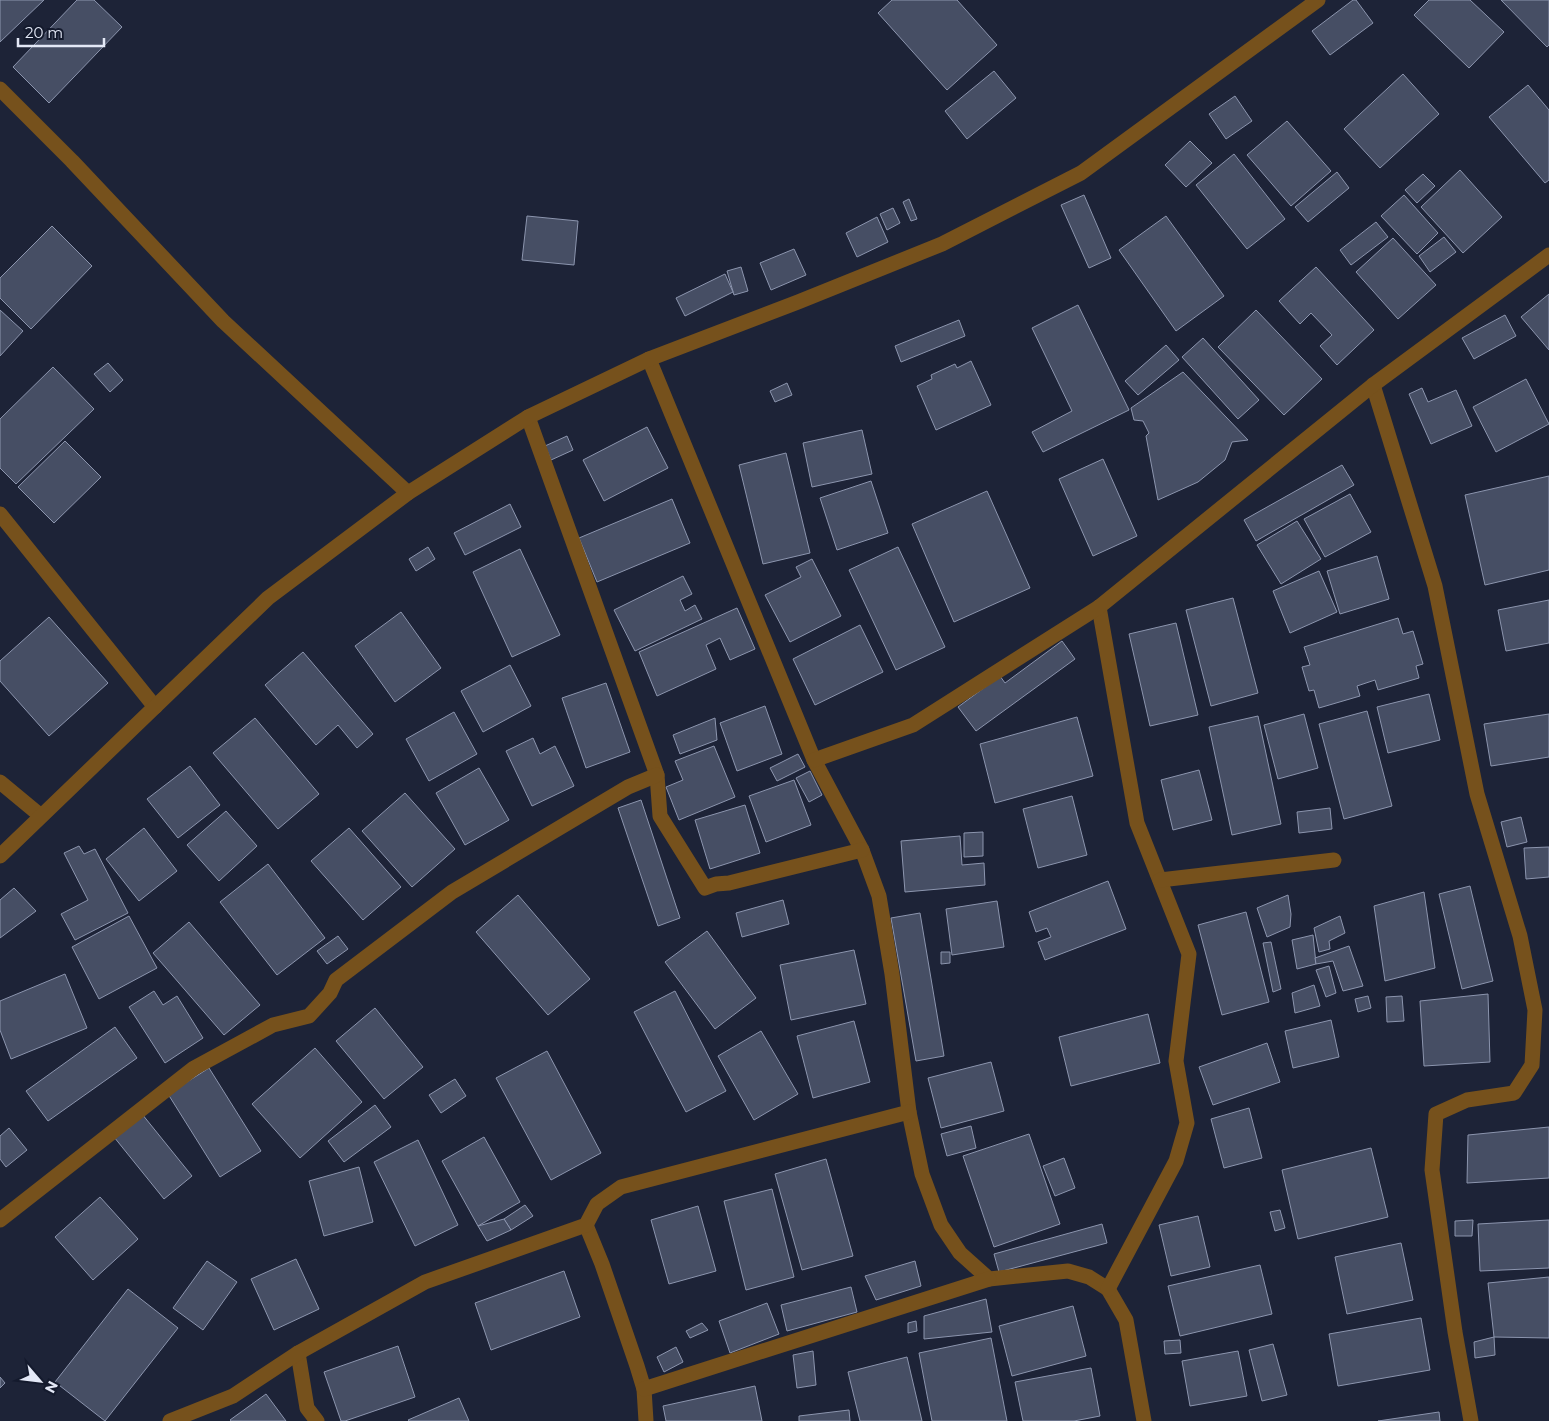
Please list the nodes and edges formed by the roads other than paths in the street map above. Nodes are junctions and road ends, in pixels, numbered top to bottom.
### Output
1 (1318, 0) edge
2 (0, 89) edge
3 (1549, 255) edge
4 (649, 359) junction
5 (1373, 385) junction
6 (528, 417) junction
7 (408, 493) junction
8 (0, 514) edge
9 (1099, 607) junction
10 (155, 707) junction
11 (814, 760) junction
12 (657, 775) junction
13 (0, 782) edge
14 (41, 816) junction
15 (862, 850) junction
16 (0, 856) edge
17 (1334, 860) dead end
18 (1160, 880) junction
19 (909, 1112) junction
20 (0, 1220) edge
21 (586, 1225) junction
22 (989, 1279) junction
23 (1108, 1288) junction
24 (298, 1353) junction
25 (644, 1389) junction
26 (170, 1421) edge
27 (317, 1421) edge
28 (646, 1421) edge
29 (1144, 1421) edge
30 (1471, 1421) edge

1 - 4 street
2 - 7 street
3 - 5 street
4 - 6 street
4 - 11 street
5 - 9 street
5 - 30 street
6 - 7 street
6 - 12 street
7 - 10 street
8 - 10 street
9 - 11 street
9 - 18 street
10 - 14 street
11 - 15 street
12 - 15 street
12 - 20 street
13 - 14 street
14 - 16 street
15 - 19 street
17 - 18 street
18 - 23 street
19 - 21 street
19 - 22 street
21 - 24 street
21 - 25 street
22 - 23 street
22 - 25 street
23 - 29 street
24 - 26 street
24 - 27 street
25 - 28 street

